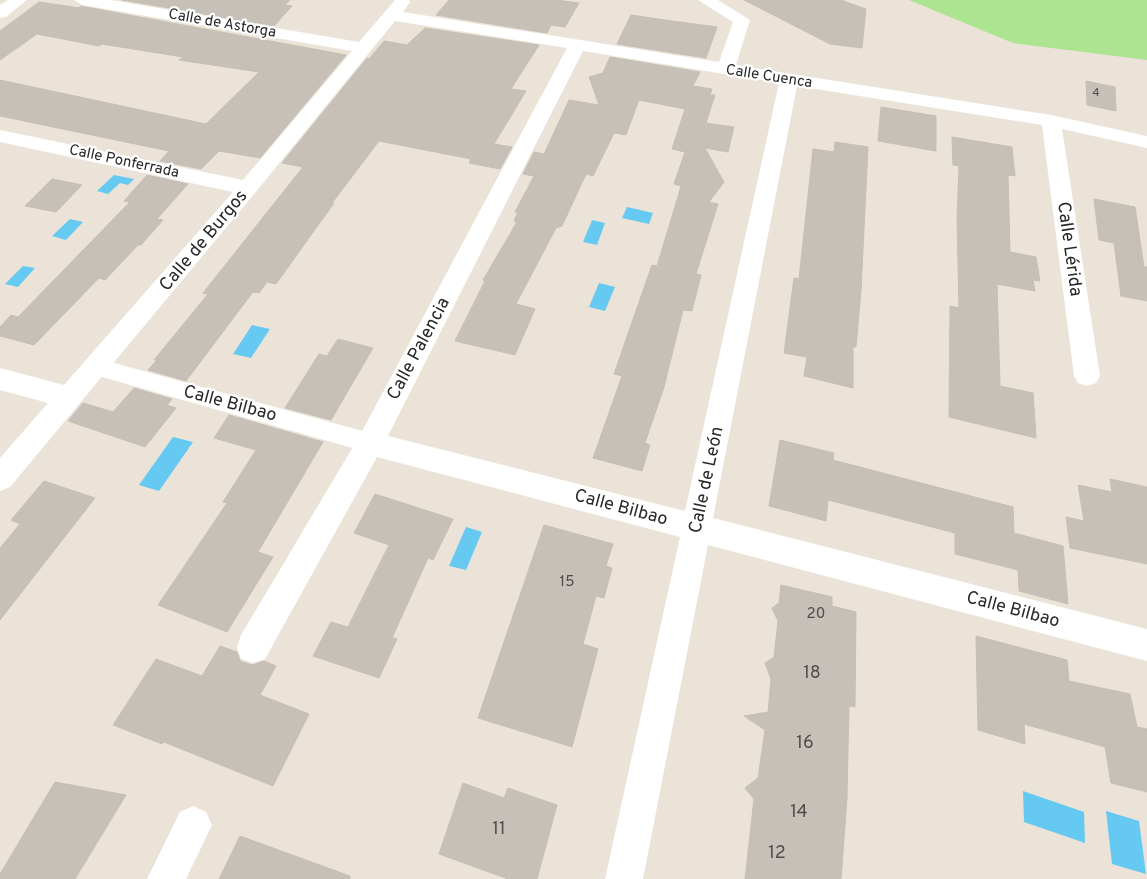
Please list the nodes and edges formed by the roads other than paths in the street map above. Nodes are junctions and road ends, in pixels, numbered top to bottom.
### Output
1 (19, 0) edge
2 (82, 0) edge
3 (706, 0) edge
4 (397, 8) edge
5 (0, 13) edge
6 (577, 46) junction
7 (362, 48) junction
8 (725, 70) junction
9 (789, 80) junction
10 (1051, 121) junction
11 (0, 136) edge
12 (1147, 142) edge
13 (248, 188) junction
14 (96, 368) junction
15 (1087, 376) dead end
16 (0, 379) edge
17 (68, 397) junction
18 (370, 443) junction
19 (0, 478) edge
20 (697, 528) junction
21 (1147, 645) edge
22 (253, 647) dead end
23 (193, 825) dead end
24 (166, 879) edge
25 (624, 879) edge

1 - 5 street
2 - 7 street, Calle de Astorga
3 - 8 street
4 - 6 street, Calle Cuenca
4 - 7 street, Calle de Burgos
6 - 8 street, Calle Cuenca
6 - 18 street, Calle Palencia
7 - 13 street, Calle de Burgos
8 - 9 street, Calle Cuenca
9 - 10 street, Calle Cuenca
9 - 20 street, Calle de León
10 - 12 street, Calle Cuenca
10 - 15 street, Calle Lérida
11 - 13 street, Calle Ponferrada
13 - 14 street, Calle de Burgos
14 - 17 street, Calle de Burgos
14 - 18 street, Calle Bilbao
16 - 17 street
17 - 19 street, Calle de Burgos
18 - 20 street, Calle Bilbao
18 - 22 street, Calle Palencia
20 - 21 street, Calle Bilbao
20 - 25 street, Calle de León
23 - 24 street

